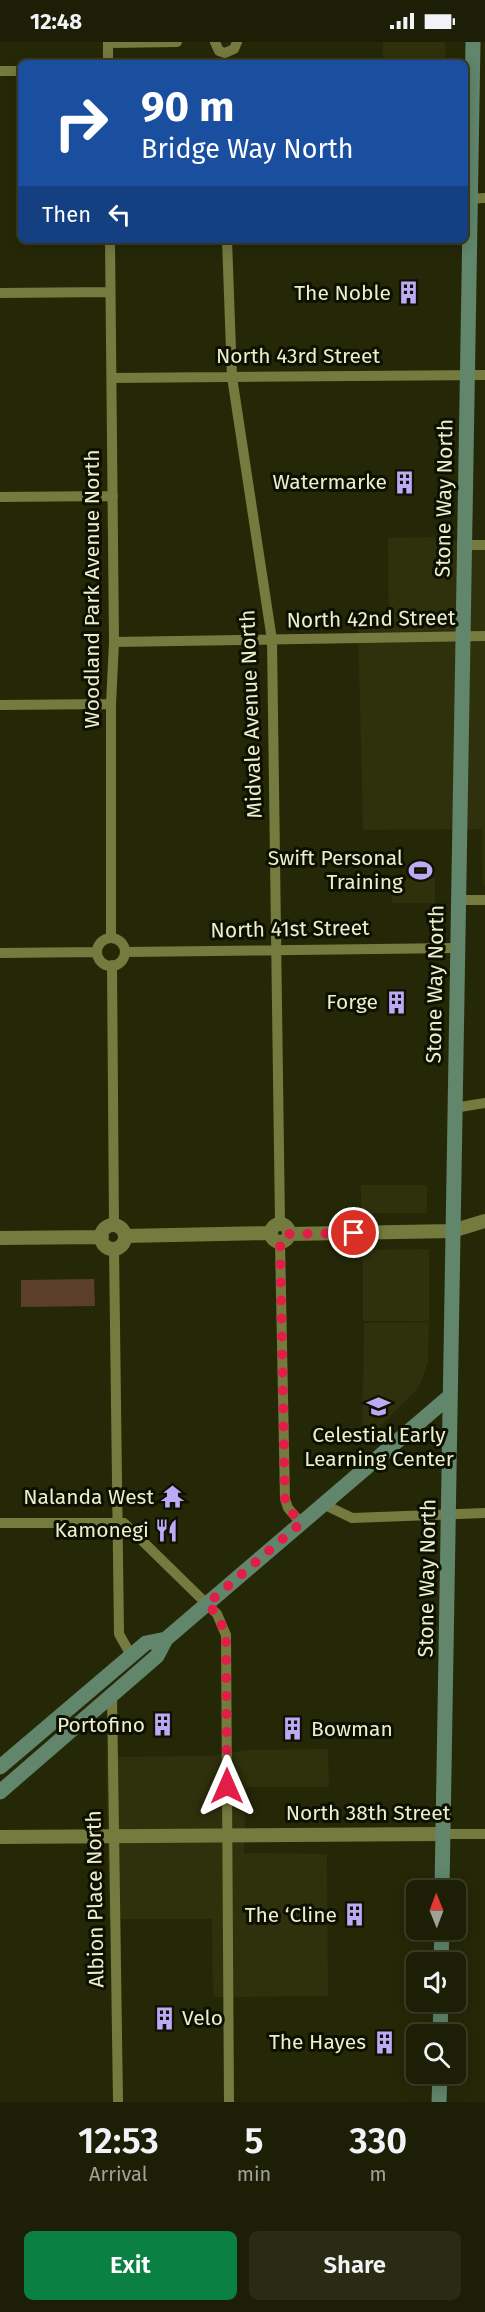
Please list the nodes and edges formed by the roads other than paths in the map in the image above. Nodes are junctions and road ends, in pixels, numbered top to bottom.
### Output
1 (177, 42) edge
2 (216, 42) edge
3 (237, 42) edge
4 (473, 42) edge
5 (108, 43) edge
6 (225, 58) edge
7 (108, 60) edge
8 (0, 71) edge
9 (18, 71) edge
10 (473, 198) edge
11 (110, 243) edge
12 (227, 243) edge
13 (110, 292) junction
14 (0, 293) edge
15 (467, 375) junction
16 (485, 375) edge
17 (232, 376) junction
18 (112, 378) junction
19 (113, 496) junction
20 (0, 497) edge
21 (464, 545) junction
22 (485, 545) edge
23 (462, 636) junction
24 (485, 636) edge
25 (272, 640) junction
26 (114, 642) junction
27 (111, 704) junction
28 (0, 705) edge
29 (458, 900) junction
30 (485, 900) edge
31 (111, 938) junction
32 (457, 948) junction
33 (276, 949) junction
34 (97, 952) junction
35 (125, 952) junction
36 (0, 953) edge
37 (112, 965) junction
38 (485, 1103) edge
39 (454, 1108) junction
40 (485, 1221) edge
41 (114, 1225) junction
42 (452, 1231) junction
43 (280, 1233) junction
44 (125, 1236) junction
45 (102, 1237) junction
46 (0, 1238) edge
47 (114, 1249) junction
48 (450, 1396) junction
49 (323, 1504) junction
50 (485, 1513) edge
51 (448, 1514) junction
52 (119, 1522) junction
53 (0, 1523) edge
54 (301, 1523) junction
55 (207, 1604) junction
56 (166, 1639) junction
57 (131, 1655) junction
58 (112, 1695) junction
59 (0, 1767) edge
60 (0, 1792) edge
61 (443, 1834) junction
62 (485, 1834) edge
63 (227, 1835) junction
64 (114, 1836) junction
65 (0, 1837) edge
66 (442, 1880) edge
67 (440, 2084) edge
68 (118, 2102) edge
69 (229, 2102) edge
70 (439, 2102) edge

1 - 5 street
2 - 6 street
3 - 6 street
4 - 10 main road, Stone Way North
5 - 7 street
8 - 9 street
10 - 15 main road, Stone Way North
11 - 13 street, Woodland Park Avenue North
12 - 17 street, Midvale Avenue North
13 - 14 street
13 - 18 street, Woodland Park Avenue North
15 - 16 street, North 43rd Street
15 - 17 street, North 43rd Street
15 - 21 main road, Stone Way North
17 - 18 street, North 43rd Street
17 - 25 street, Midvale Avenue North
18 - 19 street, Woodland Park Avenue North
19 - 20 street
19 - 26 street, Woodland Park Avenue North
21 - 22 street
21 - 23 main road, Stone Way North
23 - 24 street, North 42nd Street
23 - 25 street, North 42nd Street
23 - 29 main road, Stone Way North
25 - 26 street, North 42nd Street
25 - 33 street, Midvale Avenue North
26 - 27 street, Woodland Park Avenue North
27 - 28 street
27 - 31 street, Woodland Park Avenue North
29 - 30 street
29 - 32 main road, Stone Way North
31 - 34 street
31 - 35 street
32 - 33 street, North 41st Street
32 - 39 main road, Stone Way North
33 - 35 street, North 41st Street
33 - 43 street, Midvale Avenue North
34 - 36 street
34 - 37 street
35 - 37 street
37 - 41 street
38 - 39 street
39 - 42 main road, Stone Way North
40 - 42 street
41 - 44 street
41 - 45 street
42 - 43 street
42 - 48 main road, Stone Way North
43 - 44 street
43 - 54 street, Midvale Avenue North
44 - 47 street
45 - 46 street
45 - 47 street
47 - 52 street
48 - 49 main road
48 - 51 main road, Stone Way North
49 - 51 street
49 - 54 main road
50 - 51 street
51 - 61 main road, Stone Way North
52 - 53 street
52 - 55 street
52 - 57 street
54 - 55 main road
55 - 56 main road
55 - 63 street
56 - 57 main road
56 - 58 main road
57 - 59 main road
58 - 60 main road
58 - 64 street, Albion Place North
61 - 62 street, North 38th Street
61 - 63 street, North 38th Street
61 - 66 main road, Stone Way North
63 - 64 street, North 38th Street
63 - 69 street
64 - 65 street, North 38th Street
64 - 68 street, Albion Place North
67 - 70 main road

